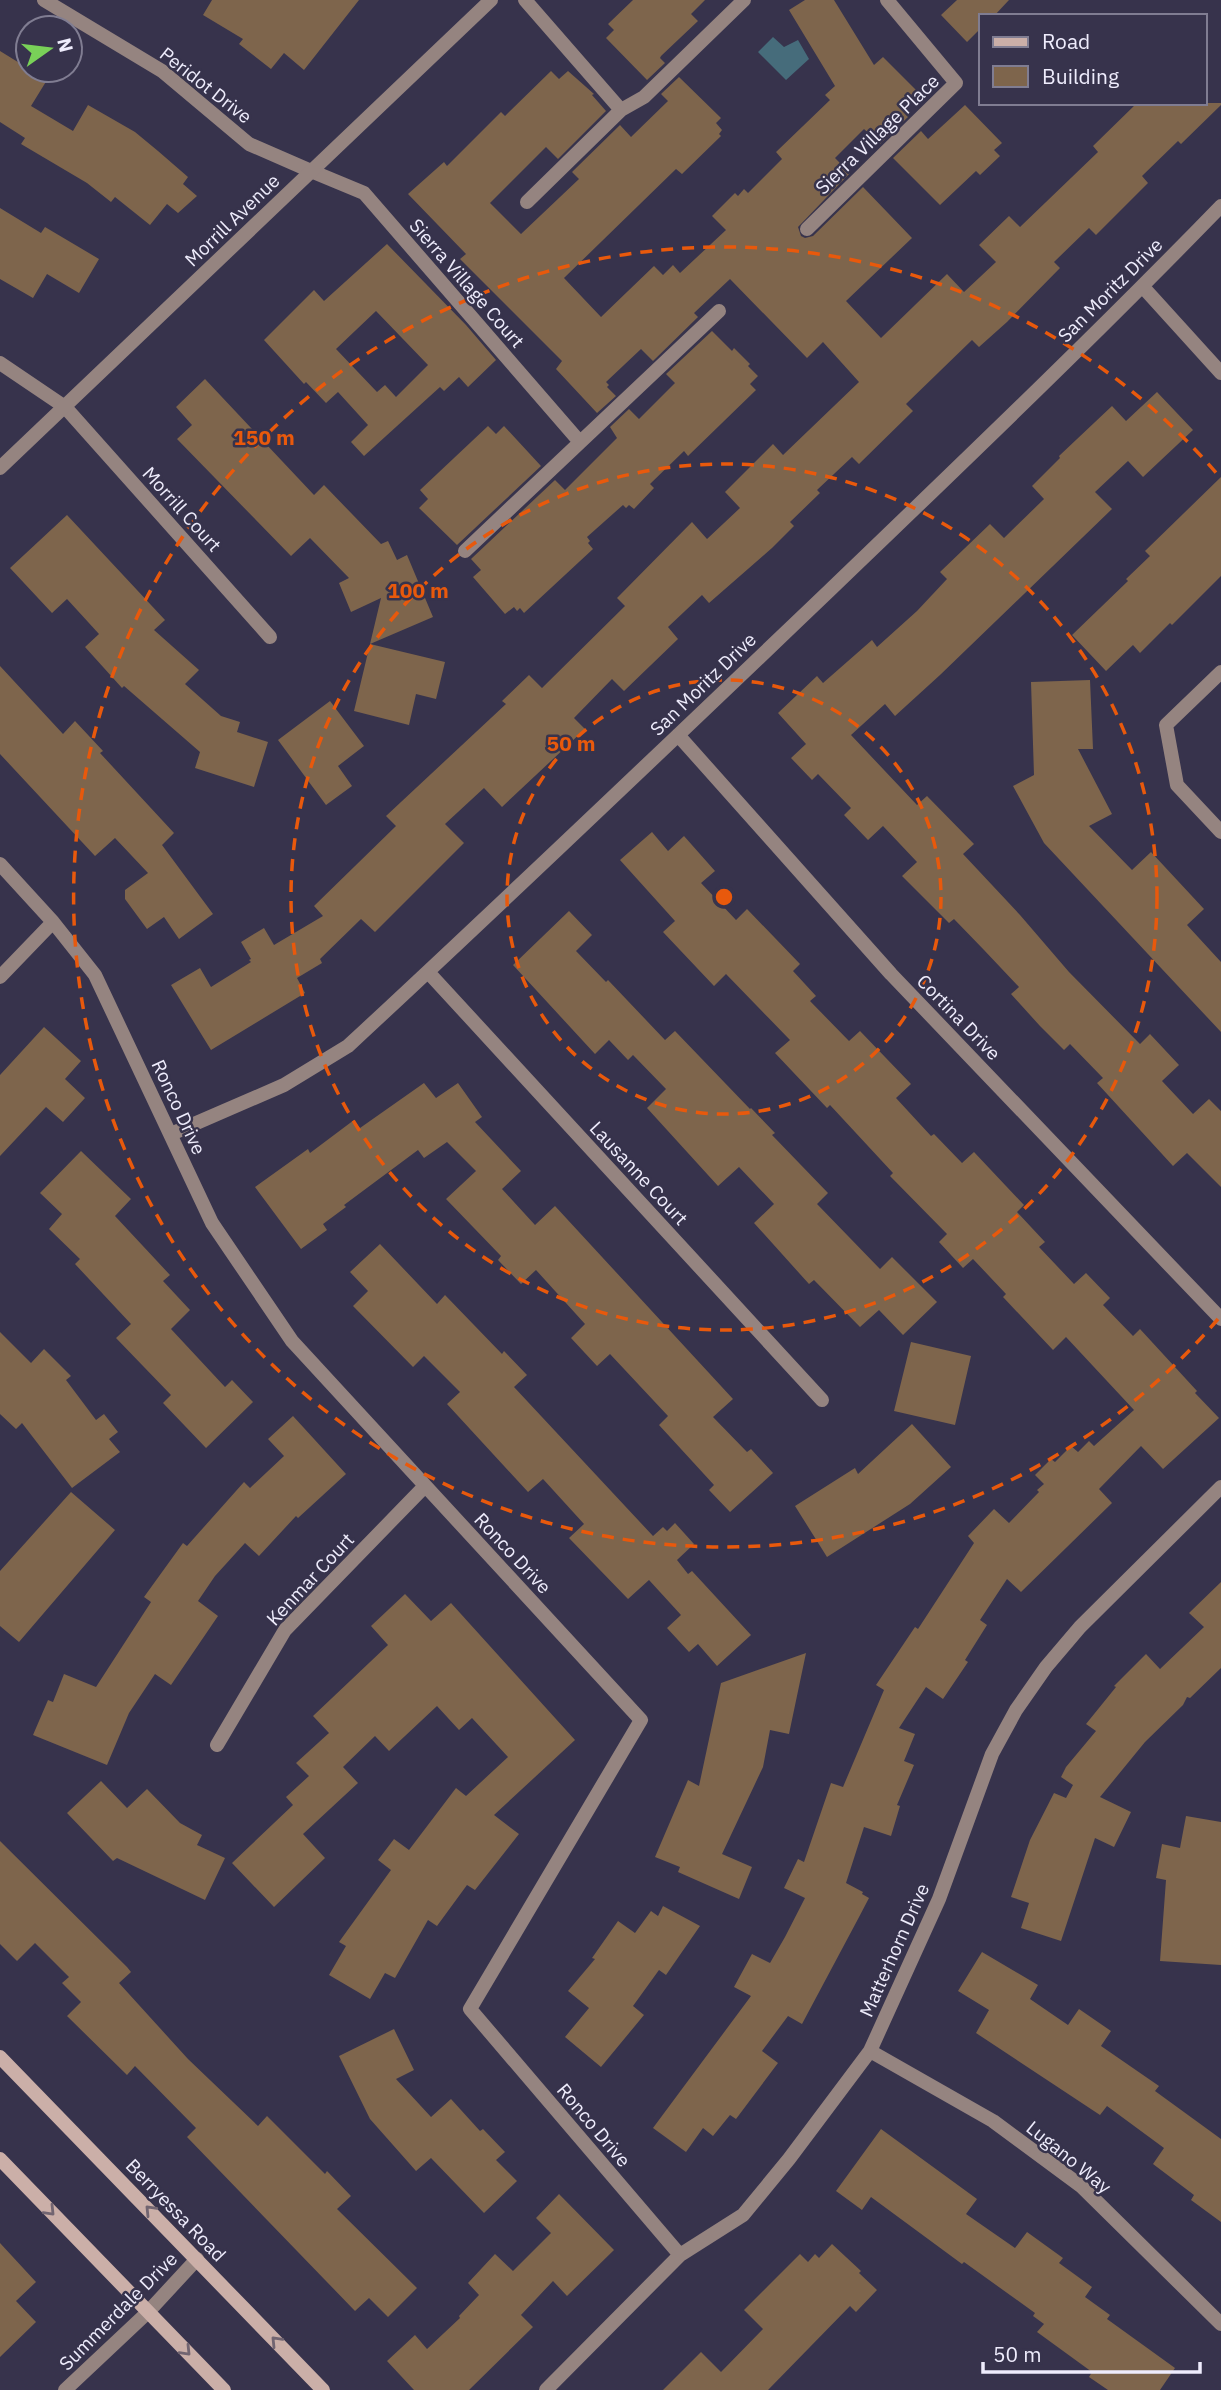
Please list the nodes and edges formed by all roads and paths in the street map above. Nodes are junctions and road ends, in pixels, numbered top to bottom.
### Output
1 (44, 0) edge
2 (491, 0) edge
3 (525, 0) edge
4 (744, 0) edge
5 (887, 0) edge
6 (621, 110) junction
7 (311, 171) junction
8 (527, 202) dead end
9 (1221, 206) edge
10 (807, 229) dead end
11 (1143, 287) junction
12 (719, 311) dead end
13 (0, 363) edge
14 (1221, 373) edge
15 (65, 407) junction
16 (579, 441) junction
17 (0, 468) edge
18 (465, 551) dead end
19 (270, 637) dead end
20 (1221, 672) edge
21 (678, 735) junction
22 (1221, 832) edge
23 (0, 864) edge
24 (53, 922) junction
25 (428, 971) junction
26 (0, 977) edge
27 (171, 1134) junction
28 (1221, 1319) edge
29 (822, 1400) dead end
30 (425, 1486) junction
31 (1221, 1487) edge
32 (217, 1745) dead end
33 (870, 2050) junction
34 (0, 2057) edge
35 (0, 2159) edge
36 (680, 2255) junction
37 (197, 2259) junction
38 (148, 2312) junction
39 (1221, 2324) edge
40 (65, 2390) edge
41 (224, 2390) edge
42 (323, 2390) edge
43 (546, 2390) edge

1 - 7 street, Peridot Drive
2 - 7 street, Morrill Avenue
3 - 6 street
4 - 6 street
5 - 10 street, Sierra Village Place
6 - 8 street
7 - 15 street, Morrill Avenue
7 - 16 street, Sierra Village Court
9 - 11 street, San Moritz Drive
11 - 14 street
11 - 21 street, San Moritz Drive
12 - 16 street
13 - 15 street, Morrill Court
15 - 17 street, Morrill Avenue
15 - 19 street, Morrill Court
16 - 18 street
20 - 22 street
21 - 25 street, San Moritz Drive
21 - 28 street, Cortina Drive
23 - 24 street, Ronco Drive
24 - 26 street
24 - 27 street, Ronco Drive
25 - 27 street, San Moritz Drive
25 - 29 street, Lausanne Court
27 - 30 street, Ronco Drive
30 - 32 street, Kenmar Court
30 - 36 street, Ronco Drive
31 - 33 street, Matterhorn Drive
33 - 36 street, Matterhorn Drive
33 - 39 street, Lugano Way
37 -> 34 main road, Berryessa Road
35 -> 38 main road
36 - 43 street, Matterhorn Drive
37 - 38 street, Summerdale Drive
42 -> 37 main road, Berryessa Road
38 - 40 street, Summerdale Drive
38 -> 41 main road

